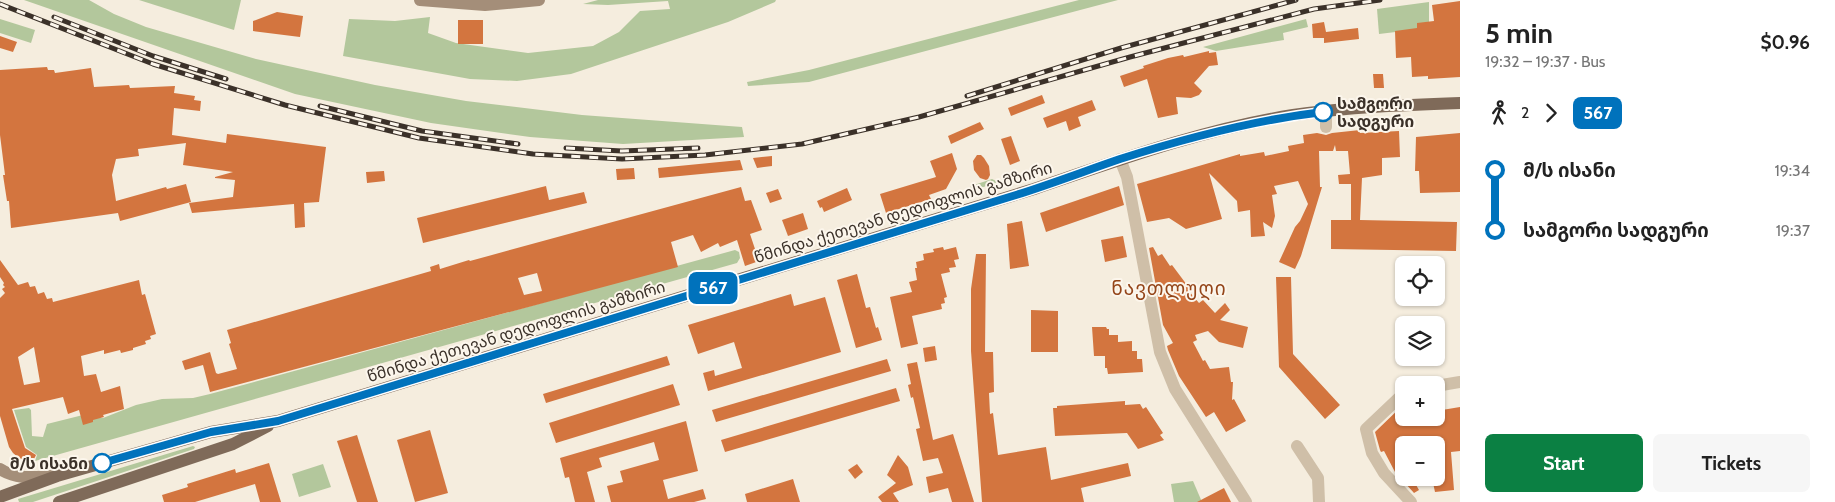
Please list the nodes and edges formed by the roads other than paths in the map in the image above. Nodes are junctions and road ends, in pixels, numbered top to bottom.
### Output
1 (420, 0) edge
2 (539, 0) edge
3 (1460, 103) edge
4 (1326, 112) junction
5 (1326, 127) dead end
6 (1120, 159) junction
7 (1460, 382) edge
8 (1445, 384) edge
9 (1395, 402) edge
10 (278, 421) junction
11 (1297, 446) dead end
12 (0, 469) edge
13 (58, 476) junction
14 (0, 497) edge
15 (59, 502) edge
16 (1246, 502) edge
17 (1319, 502) edge
18 (1411, 502) edge

1 - 2 street
3 - 4 main road, წმინდა ქეთევან დედოფლის გამზირი
4 - 5 street
4 - 6 main road, წმინდა ქეთევან დედოფლის გამზირი
6 - 10 main road, წმინდა ქეთევან დედოფლის გამზირი
6 - 16 street
7 - 8 street
9 - 18 street
10 - 13 main road, წმინდა ქეთევან დედოფლის გამზირი
10 - 15 main road, წმინდა ქეთევან დედოფლის გამზირი
11 - 17 street
12 - 13 street
13 - 14 main road, წმინდა ქეთევან დედოფლის გამზირი

